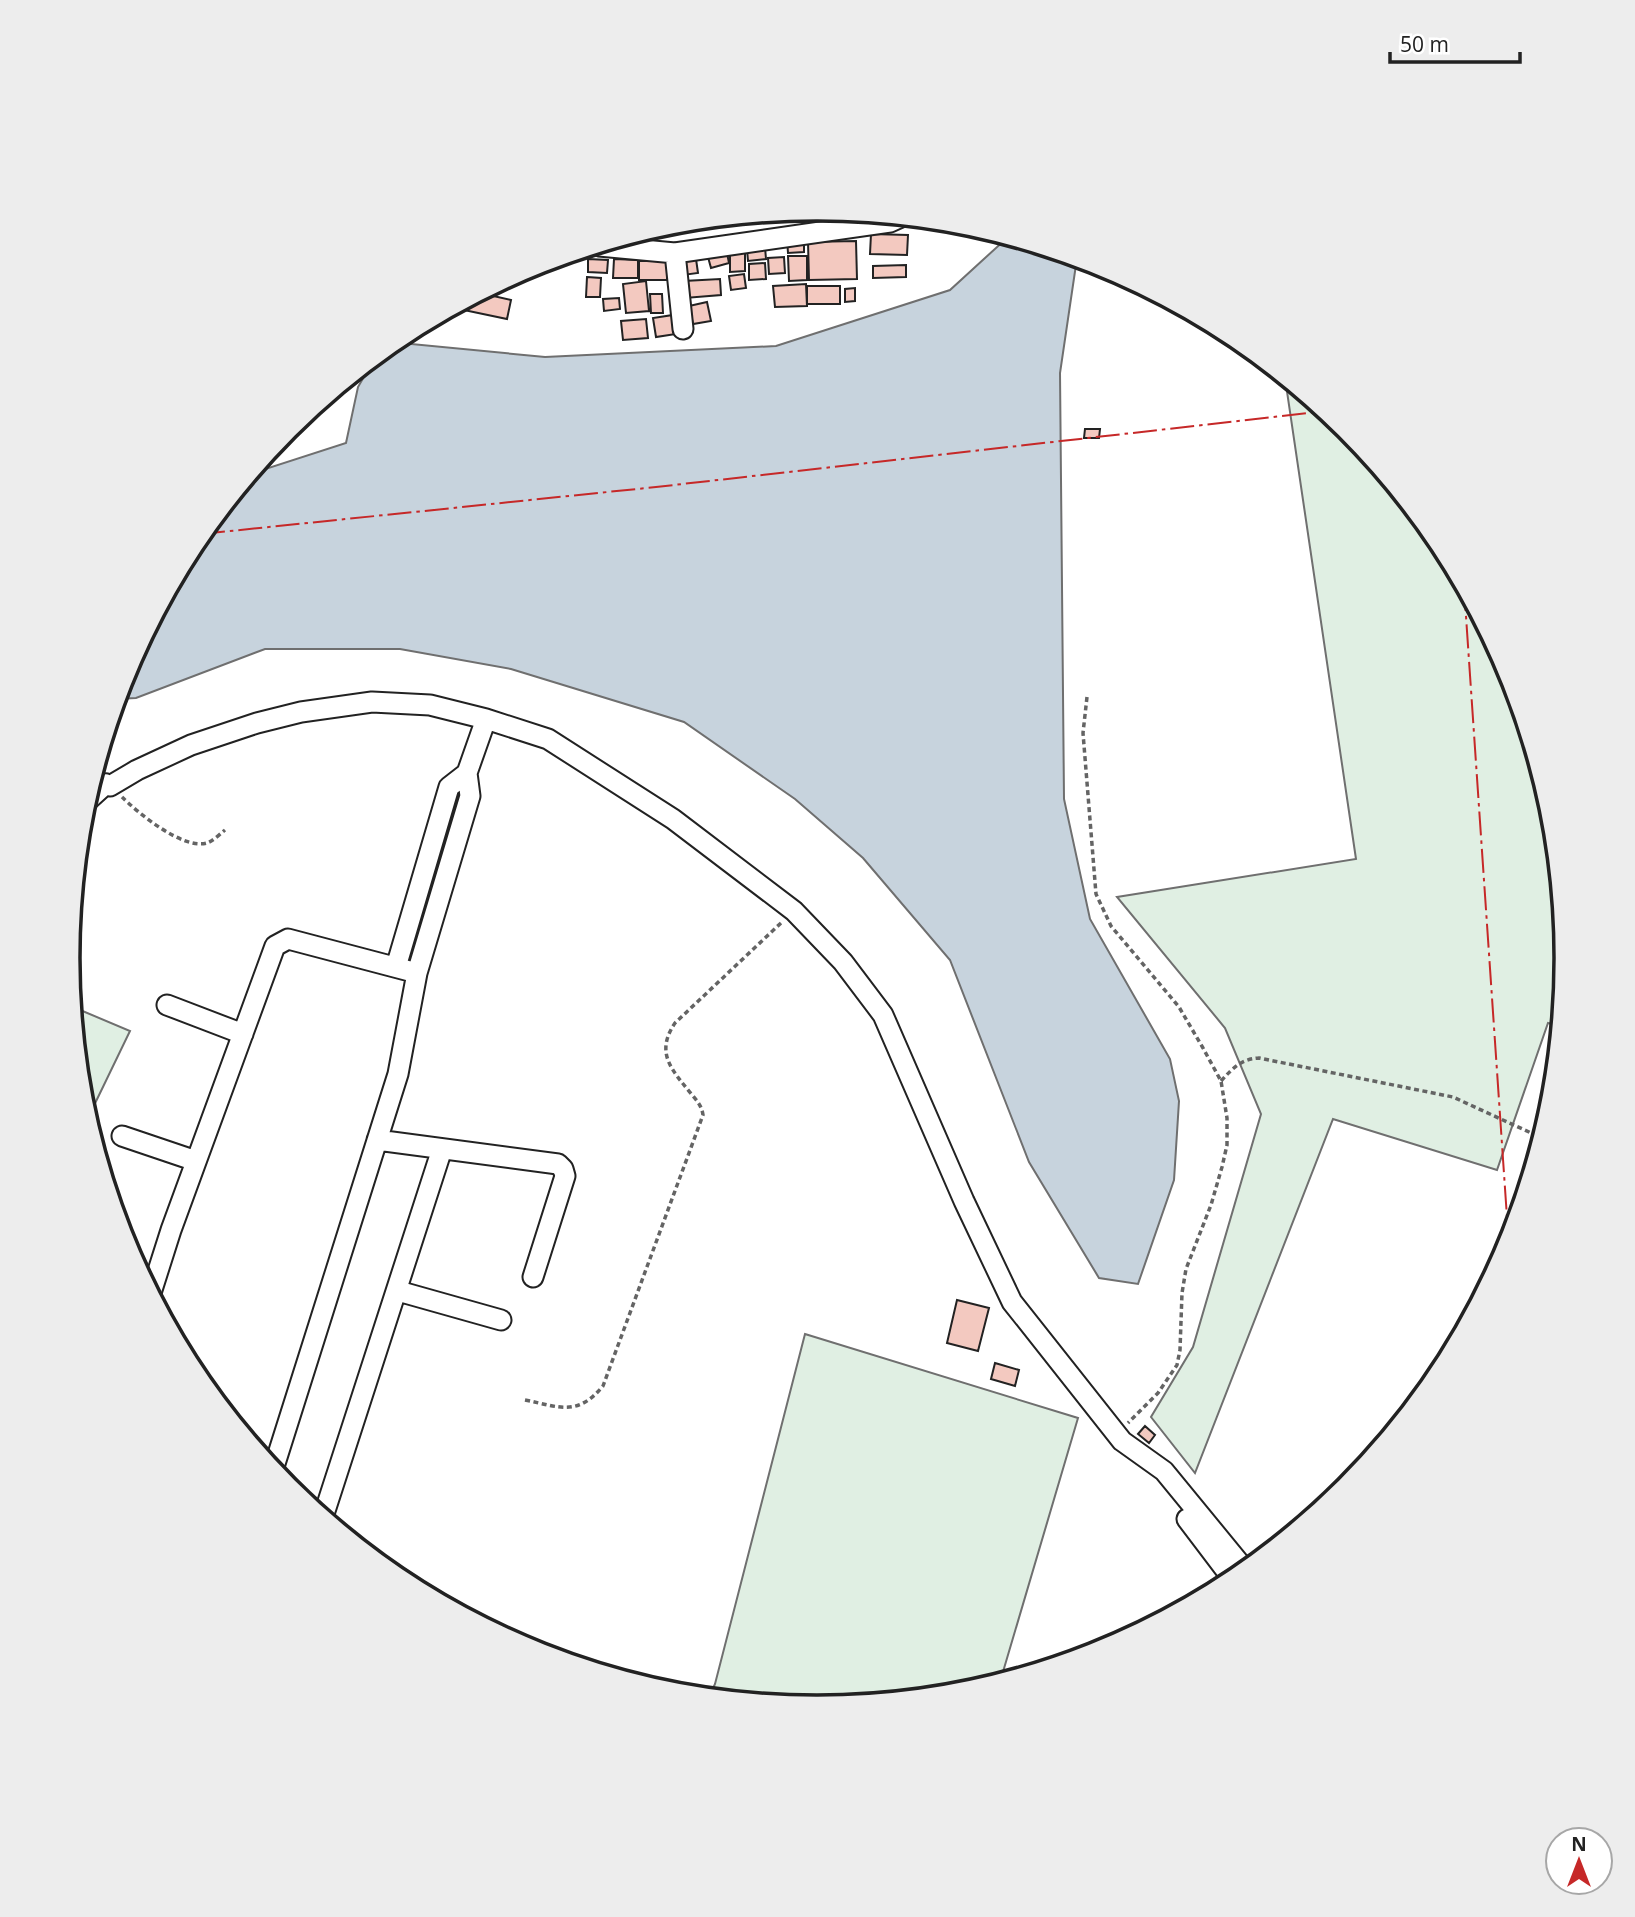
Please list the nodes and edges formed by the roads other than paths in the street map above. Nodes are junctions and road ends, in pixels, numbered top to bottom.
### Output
1 (876, 224) edge
2 (623, 248) edge
3 (675, 253) junction
4 (683, 329) dead end
5 (486, 719) junction
6 (467, 773) junction
7 (104, 781) edge
8 (396, 967) junction
9 (416, 973) junction
10 (167, 1004) dead end
11 (243, 1034) junction
12 (122, 1136) dead end
13 (377, 1140) junction
14 (442, 1149) junction
15 (196, 1161) junction
16 (533, 1277) dead end
17 (155, 1280) edge
18 (398, 1290) junction
19 (501, 1320) dead end
20 (277, 1459) edge
21 (1150, 1463) junction
22 (326, 1508) edge
23 (1238, 1563) edge
24 (1227, 1571) edge

1 - 3 street
2 - 3 street
3 - 4 street
5 - 6 street
5 - 7 street
5 - 21 street
6 - 8 street
6 - 9 street
8 - 9 street
8 - 11 street
9 - 13 street
10 - 11 street
11 - 15 street
12 - 15 street
13 - 14 street
13 - 20 street
14 - 16 street
14 - 18 street
15 - 17 street
18 - 19 street
18 - 22 street
21 - 23 street
21 - 24 street

